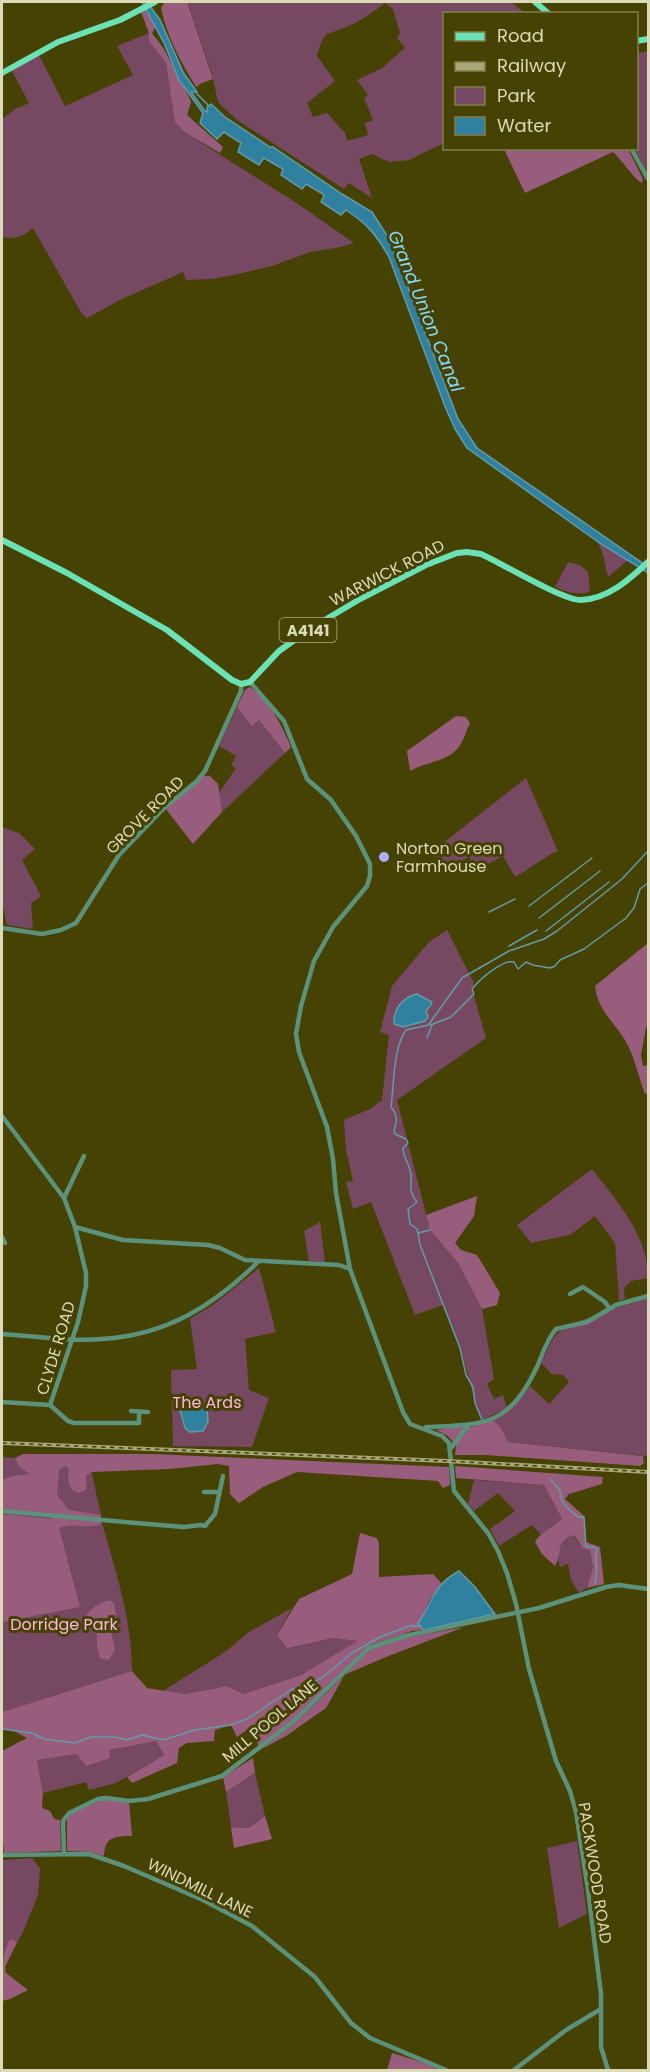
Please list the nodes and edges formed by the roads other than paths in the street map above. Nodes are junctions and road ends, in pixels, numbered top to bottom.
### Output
1 (155, 2) edge
2 (535, 2) edge
3 (547, 12) edge
4 (2, 73) edge
5 (632, 150) edge
6 (648, 179) edge
7 (2, 540) edge
8 (648, 562) edge
9 (250, 682) junction
10 (241, 684) junction
11 (2, 928) edge
12 (2, 1116) edge
13 (4, 1123) edge
14 (84, 1160) dead end
15 (64, 1198) junction
16 (75, 1227) junction
17 (2, 1237) edge
18 (5, 1243) dead end
19 (348, 1259) junction
20 (258, 1262) junction
21 (339, 1265) junction
22 (350, 1269) junction
23 (570, 1294) dead end
24 (648, 1296) edge
25 (609, 1308) junction
26 (2, 1334) edge
27 (73, 1339) junction
28 (2, 1402) edge
29 (50, 1405) junction
30 (131, 1411) dead end
31 (139, 1412) junction
32 (148, 1412) dead end
33 (468, 1426) junction
34 (425, 1428) junction
35 (451, 1448) junction
36 (223, 1476) dead end
37 (204, 1492) dead end
38 (219, 1492) junction
39 (2, 1511) edge
40 (648, 1589) edge
41 (518, 1614) junction
42 (63, 1854) junction
43 (2, 1855) edge
44 (601, 2009) junction
45 (592, 2014) junction
46 (601, 2019) junction
47 (446, 2070) edge
48 (514, 2070) edge
49 (608, 2070) edge

1 - 4 main road
2 - 3 main road
5 - 6 street
7 - 10 main road
8 - 9 main road, WARWICK ROAD / A4141
9 - 10 main road
9 - 19 street
10 - 11 street, GROVE ROAD
12 - 13 street, CLYDE ROAD
13 - 15 street, CLYDE ROAD
14 - 15 street
15 - 16 street, CLYDE ROAD
16 - 20 street
16 - 27 street, CLYDE ROAD
17 - 18 street
19 - 21 street
19 - 22 street
20 - 21 street
20 - 27 street
21 - 22 street
22 - 34 street
23 - 25 street
24 - 25 street
25 - 33 street
26 - 27 street
27 - 29 street, CLYDE ROAD
28 - 29 street
29 - 31 street
30 - 31 street
31 - 32 street
33 - 34 street
33 - 35 street
34 - 35 street
35 - 41 street, PACKWOOD ROAD
36 - 38 street
37 - 38 street
38 - 39 street
40 - 41 street, MILL POOL LANE
41 - 42 street, MILL POOL LANE
41 - 44 street, PACKWOOD ROAD
42 - 43 street, WINDMILL LANE
42 - 47 street, WINDMILL LANE
44 - 45 street
44 - 46 street, PACKWOOD ROAD
45 - 46 street
45 - 48 street
46 - 49 street, PACKWOOD ROAD

